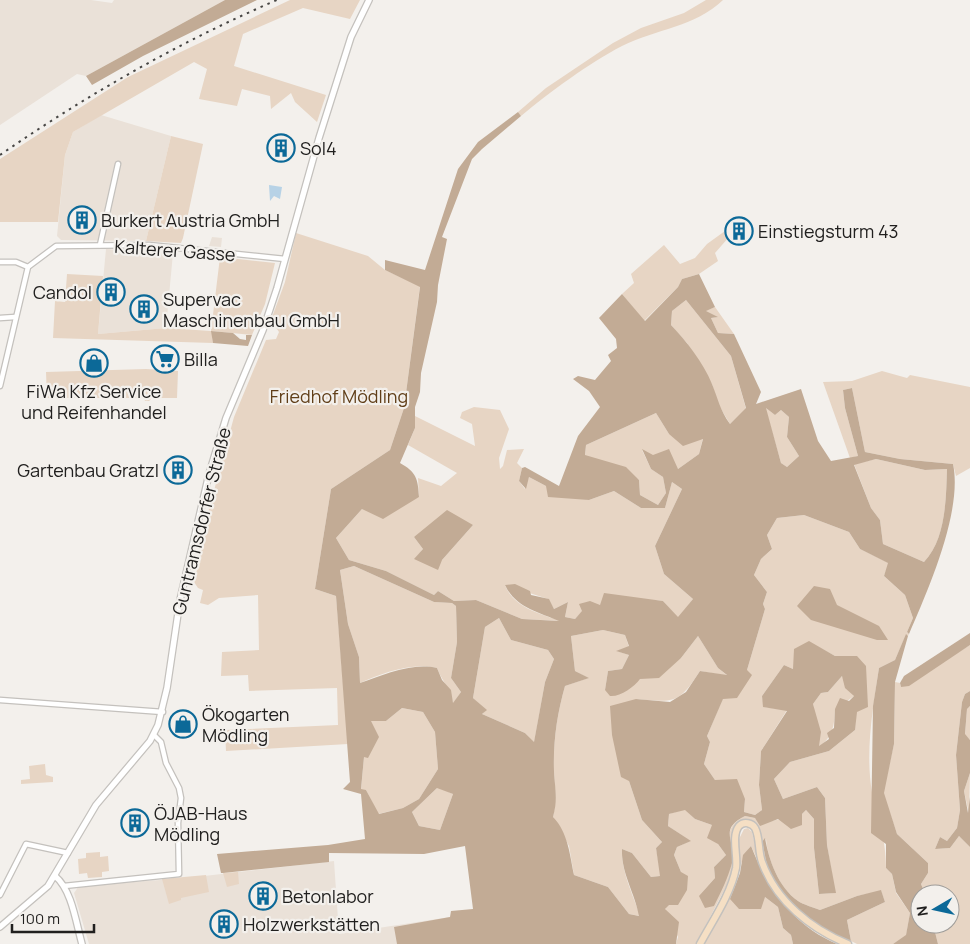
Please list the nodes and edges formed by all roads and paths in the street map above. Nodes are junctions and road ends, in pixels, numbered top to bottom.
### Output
1 (369, 0) edge
2 (118, 164) dead end
3 (100, 245) junction
4 (285, 259) junction
5 (0, 262) edge
6 (28, 267) junction
7 (15, 317) junction
8 (0, 318) edge
9 (1, 375) edge
10 (0, 386) edge
11 (0, 700) edge
12 (163, 712) junction
13 (154, 735) junction
14 (68, 852) junction
15 (55, 876) junction
16 (64, 886) junction
17 (0, 895) edge
18 (0, 927) edge
19 (82, 944) edge
20 (700, 944) edge
21 (848, 944) edge

1 - 4 street, Guntramsdorfer Straße
2 - 3 street
3 - 4 street, Kalterer Gasse
3 - 6 street, Kalterer Gasse
4 - 12 street, Guntramsdorfer Straße
5 - 6 street
6 - 7 street
7 - 8 street
7 - 9 street
9 - 10 street
11 - 12 street
12 - 13 street, Guntramsdorfer Straße
13 - 14 street, Guntramsdorfer Straße
13 - 16 street
14 - 15 street, Guntramsdorfer Straße
14 - 17 street
15 - 16 street
15 - 18 street, Guntramsdorfer Straße
16 - 19 street
20 - 21 main road

